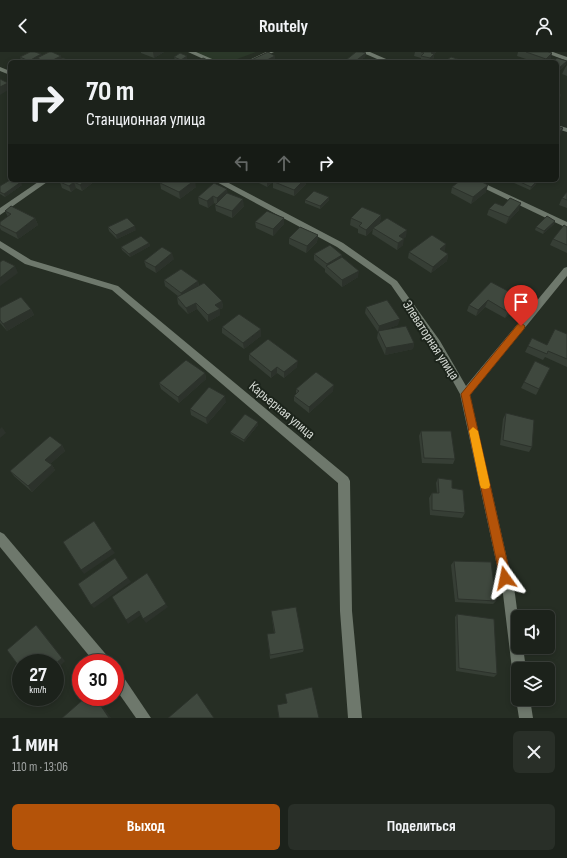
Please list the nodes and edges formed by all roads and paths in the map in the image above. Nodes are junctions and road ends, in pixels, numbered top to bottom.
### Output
1 (191, 52) edge
2 (271, 52) edge
3 (364, 52) edge
4 (547, 52) edge
5 (567, 59) edge
6 (211, 60) edge
7 (253, 60) edge
8 (385, 60) edge
9 (43, 182) edge
10 (221, 182) edge
11 (475, 182) edge
12 (0, 212) edge
13 (567, 225) edge
14 (0, 244) edge
15 (567, 270) edge
16 (465, 394) junction
17 (0, 538) edge
18 (97, 654) edge
19 (518, 662) edge
20 (124, 690) edge
21 (524, 706) edge
22 (144, 718) edge
23 (355, 718) edge
24 (526, 718) edge

1 - 6 street
2 - 7 street
3 - 8 street
4 - 5 street
9 - 12 street
10 - 16 street, Элеваторная улица
11 - 13 street
14 - 23 street, Карьерная улица
15 - 16 street
16 - 19 street, Элеваторная улица
17 - 18 street
20 - 22 street
21 - 24 street

